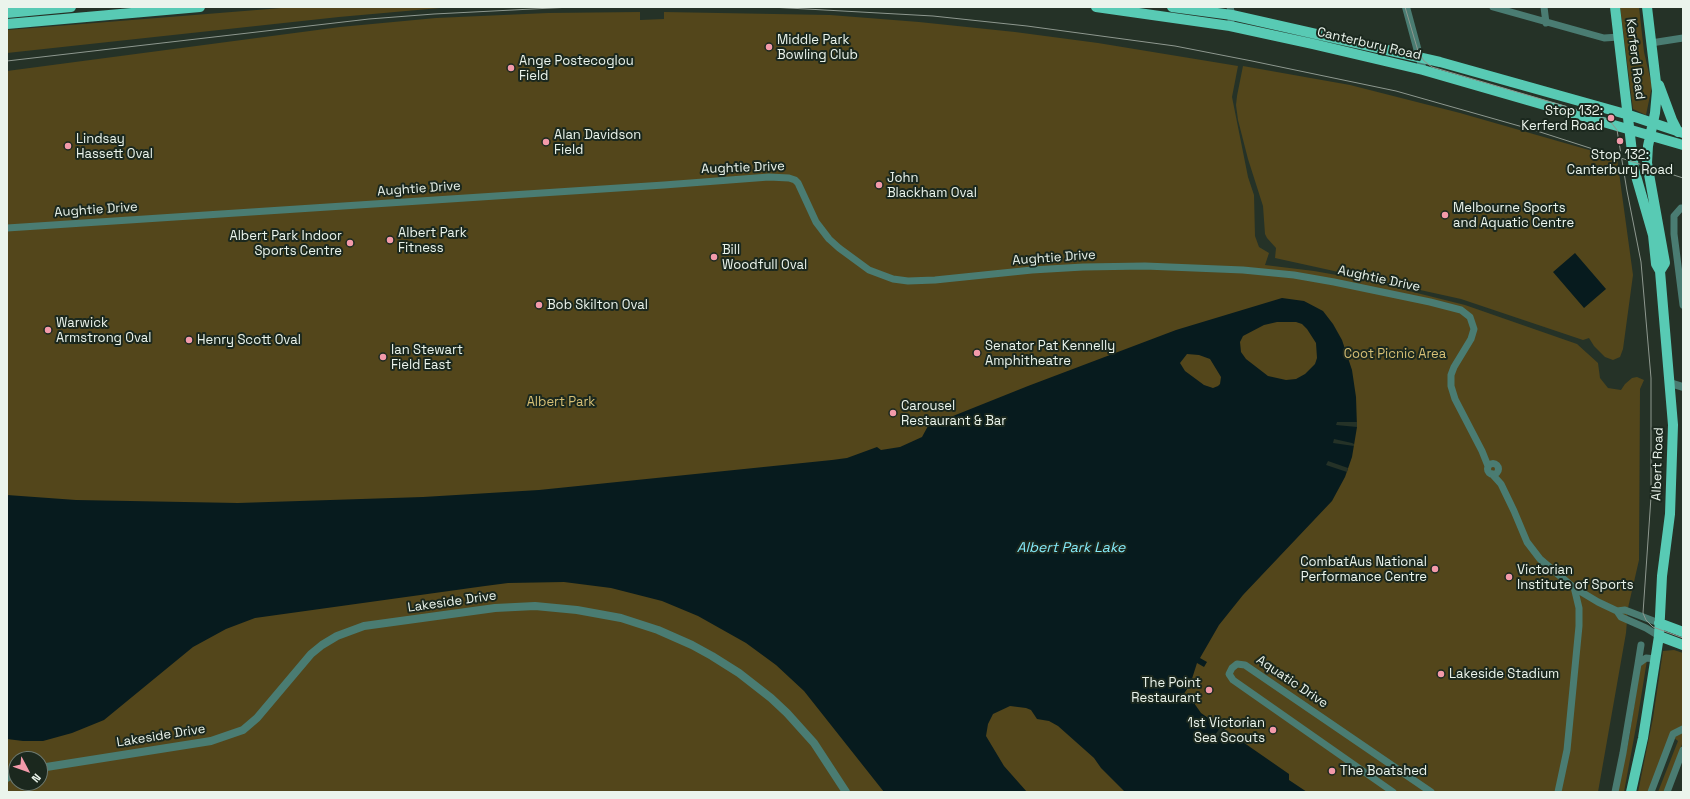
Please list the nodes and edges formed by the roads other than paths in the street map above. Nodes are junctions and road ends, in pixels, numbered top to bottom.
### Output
1 (71, 7) edge
2 (200, 7) edge
3 (1096, 7) edge
4 (1172, 7) edge
5 (1406, 7) edge
6 (1493, 7) edge
7 (1544, 7) edge
8 (1615, 7) edge
9 (1647, 7) edge
10 (42, 8) edge
11 (1231, 11) edge
12 (7, 13) edge
13 (40, 20) junction
14 (1546, 23) junction
15 (7, 24) edge
16 (1230, 26) junction
17 (1619, 37) junction
18 (1683, 38) edge
19 (1651, 43) junction
20 (1421, 58) junction
21 (1423, 70) junction
22 (1657, 82) junction
23 (1629, 115) junction
24 (1652, 123) junction
25 (1630, 131) junction
26 (1680, 132) edge
27 (1650, 136) junction
28 (1683, 145) edge
29 (1680, 210) edge
30 (7, 228) edge
31 (1660, 271) junction
32 (1682, 296) edge
33 (1683, 305) edge
34 (1670, 383) junction
35 (1683, 387) edge
36 (1482, 451) junction
37 (1488, 466) junction
38 (1497, 467) junction
39 (1492, 474) junction
40 (1501, 484) junction
41 (1574, 587) junction
42 (1617, 611) junction
43 (1659, 623) junction
44 (1683, 632) edge
45 (1659, 636) junction
46 (1641, 645) dead end
47 (1683, 645) edge
48 (1656, 659) junction
49 (1638, 664) junction
50 (1683, 729) edge
51 (1683, 750) edge
52 (48, 767) edge
53 (1557, 791) edge
54 (846, 792) edge
55 (1393, 792) edge
56 (1431, 792) edge
57 (1615, 792) edge
58 (1631, 792) edge
59 (1651, 792) edge
60 (1666, 792) edge

1 - 10 main road
2 - 13 main road
3 - 16 main road, Canterbury Road
4 - 11 main road, Canterbury Road
5 - 20 street
6 - 14 street
7 - 14 street
8 - 17 main road, Kerferd Road
9 - 19 main road, Kerferd Road
10 - 12 main road
10 - 13 street
11 - 16 street
11 - 20 main road, Canterbury Road
13 - 15 main road
14 - 17 street
16 - 21 main road, Canterbury Road
17 - 23 main road, Kerferd Road
18 - 19 street
19 - 22 main road, Kerferd Road
20 - 21 street
20 - 23 main road, Canterbury Road
21 - 25 main road, Canterbury Road
22 - 24 main road, Kerferd Road
22 - 26 main road
23 - 24 main road, Canterbury Road
23 - 25 main road, Albert Road
24 - 26 main road, Canterbury Road
24 - 27 main road, Albert Road
25 - 27 main road, Canterbury Road
25 - 31 main road, Albert Road
27 - 28 main road, Canterbury Road
27 - 31 main road, Albert Road
29 - 32 street
30 - 36 street, Aughtie Drive
31 - 34 main road, Albert Road
32 - 33 street
34 - 35 street
34 - 43 main road, Albert Road
36 - 37 street, Aughtie Drive
36 - 38 street, Aughtie Drive
37 - 38 street
37 - 39 street
38 - 39 street
38 - 40 street
39 - 40 street
40 - 41 street
41 - 42 street
41 - 53 street
42 - 43 street
42 - 45 street
43 - 44 main road
43 - 45 main road, Albert Road
45 - 47 main road
45 - 48 main road, Albert Road
46 - 49 street
48 - 49 street
48 - 58 main road, Albert Road
49 - 57 street
50 - 59 street
51 - 60 street
52 - 54 street, Lakeside Drive
55 - 56 street, Aquatic Drive

